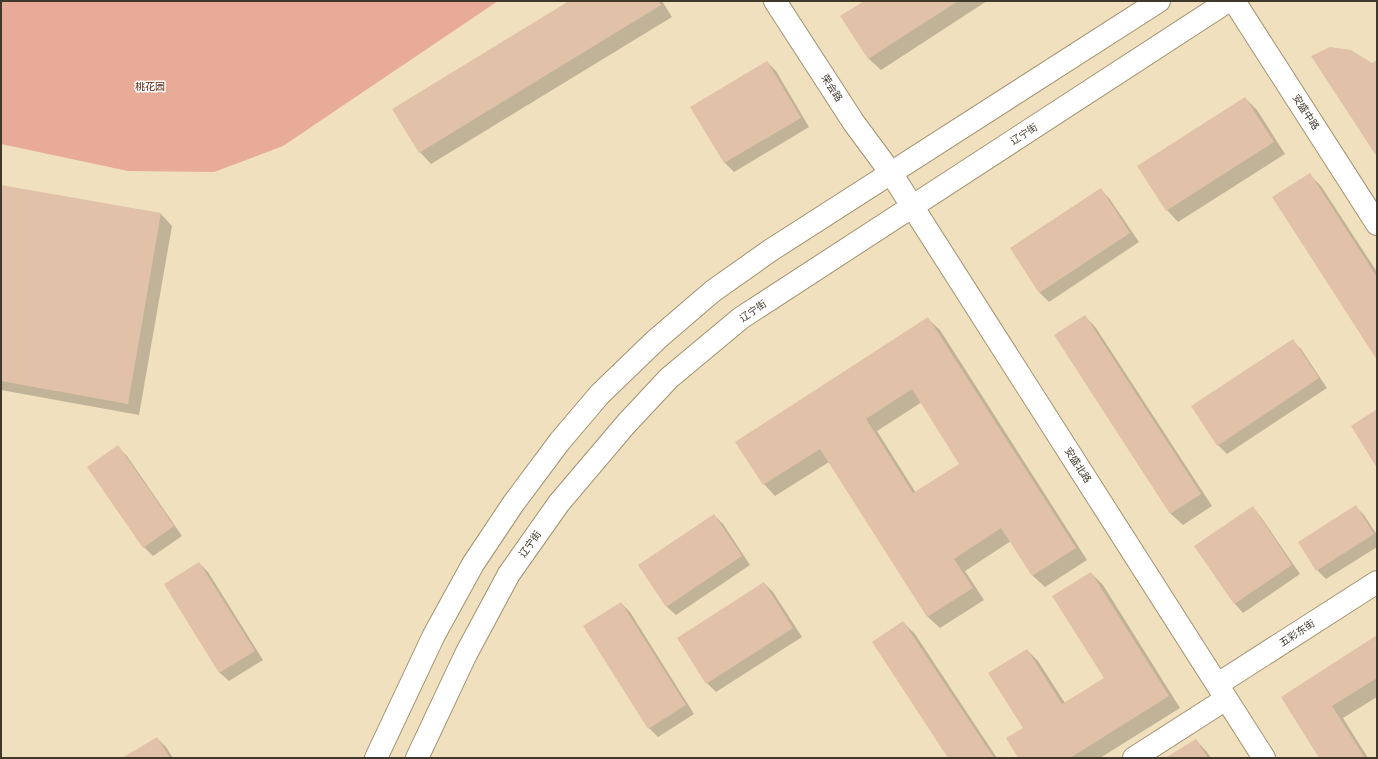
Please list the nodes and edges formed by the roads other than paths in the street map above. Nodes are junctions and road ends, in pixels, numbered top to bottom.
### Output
1 (775, 1) edge
2 (1159, 1) edge
3 (1228, 1) edge
4 (1234, 1) edge
5 (892, 173) junction
6 (913, 206) junction
7 (1377, 224) edge
8 (1377, 582) edge
9 (1222, 691) junction
10 (376, 758) edge
11 (416, 758) edge
12 (1134, 758) edge
13 (1264, 758) edge

1 - 5 street, 荣会路
2 - 5 street
3 - 6 street, 辽宁街
4 - 7 street, 安盛中路
5 - 6 street, 安盛北路
5 - 10 street
6 - 9 street, 安盛北路
6 - 11 street, 辽宁街
8 - 9 street, 五彩东街
9 - 12 street, 五彩东街
9 - 13 street, 安盛北路

